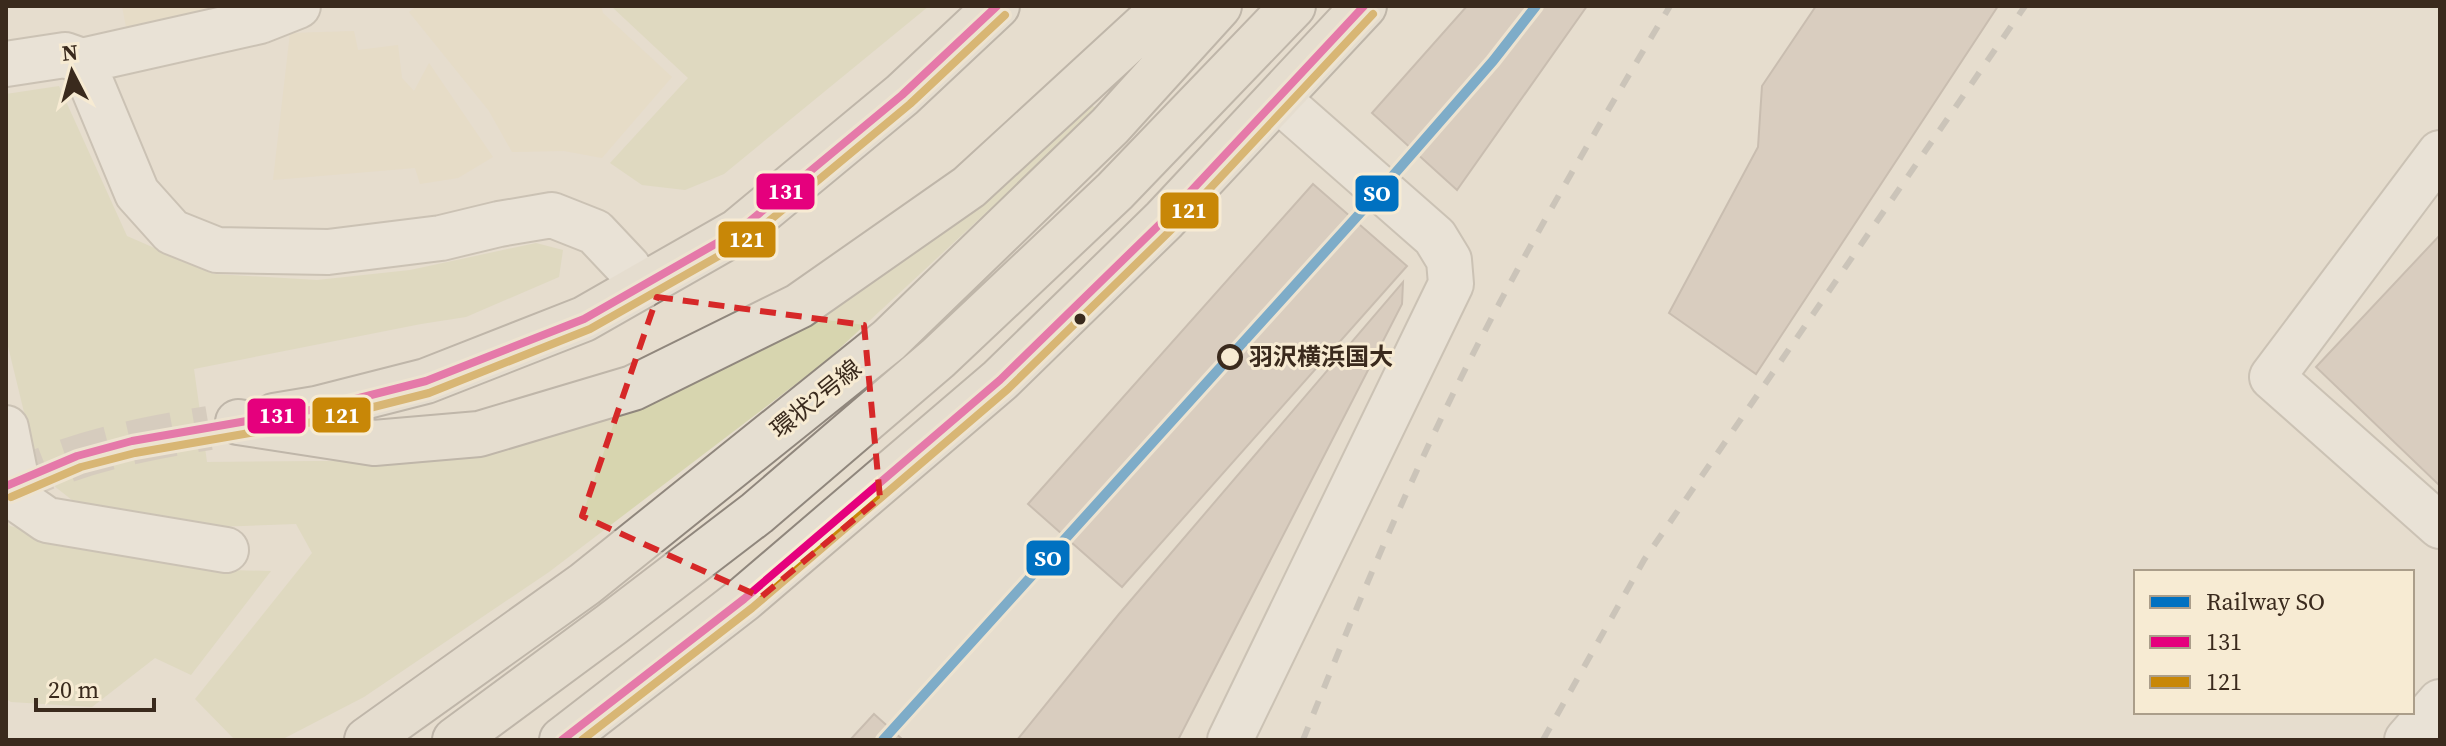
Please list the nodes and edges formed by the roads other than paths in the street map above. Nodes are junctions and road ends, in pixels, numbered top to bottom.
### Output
1 (298, 6) edge
2 (997, 6) edge
3 (1166, 6) edge
4 (1219, 6) edge
5 (1293, 6) edge
6 (1364, 6) edge
7 (22, 61) edge
8 (82, 61) junction
9 (1279, 100) junction
10 (2440, 153) edge
11 (640, 286) junction
12 (6, 428) edge
13 (2440, 526) edge
14 (226, 550) dead end
15 (2440, 702) edge
16 (367, 740) edge
17 (455, 740) edge
18 (562, 740) edge
19 (1230, 740) edge
20 (2407, 740) edge

1 - 8 street
2 - 11 main road
3 - 11 main road
4 - 16 main road, 環状2号線
5 - 17 main road, 環状2号線
6 - 9 main road
7 - 8 street
8 - 11 street
9 - 18 main road
9 - 19 street
10 - 13 street
12 - 14 street
15 - 20 street

